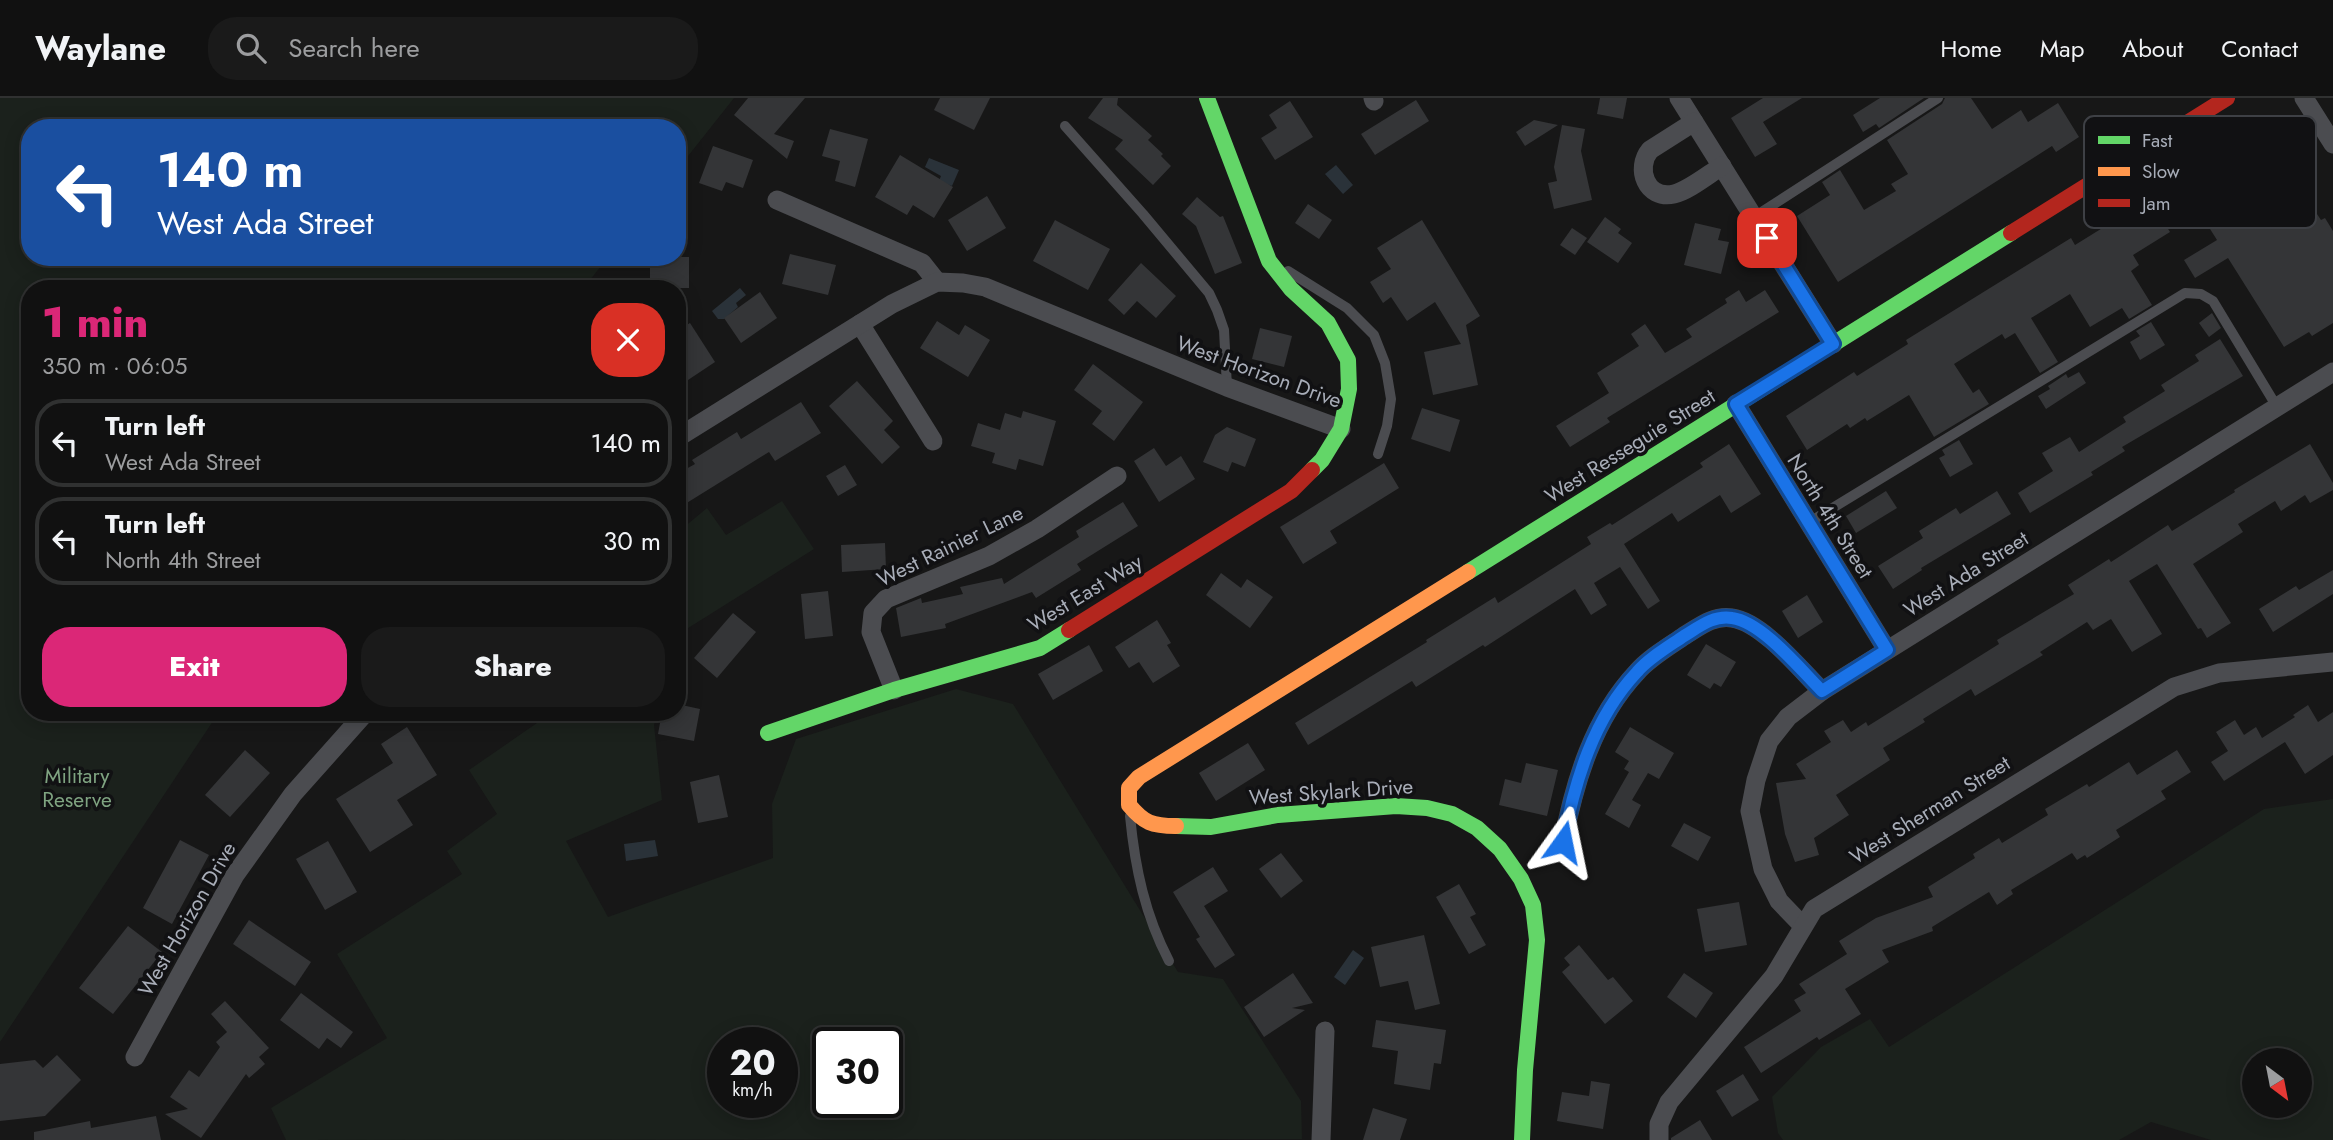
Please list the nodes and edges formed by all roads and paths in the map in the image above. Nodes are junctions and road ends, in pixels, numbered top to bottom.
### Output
1 (1207, 98) edge
2 (1679, 98) edge
3 (1938, 98) edge
4 (2227, 98) edge
5 (2304, 98) edge
6 (2198, 116) edge
7 (2315, 116) edge
8 (2316, 117) edge
9 (1694, 122) junction
10 (1065, 126) dead end
11 (2333, 144) edge
12 (1722, 166) junction
13 (2084, 187) edge
14 (777, 200) dead end
15 (1754, 217) junction
16 (1269, 261) junction
17 (937, 282) junction
18 (860, 324) junction
19 (1833, 344) junction
20 (2333, 372) edge
21 (1227, 387) junction
22 (1736, 404) junction
23 (2277, 407) junction
24 (1340, 429) junction
25 (686, 432) edge
26 (933, 441) dead end
27 (1378, 454) dead end
28 (1117, 476) dead end
29 (1808, 523) junction
30 (1887, 650) junction
31 (2333, 662) edge
32 (894, 691) junction
33 (1822, 691) junction
34 (358, 721) edge
35 (768, 733) dead end
36 (1129, 805) junction
37 (1563, 842) dead end
38 (1803, 926) junction
39 (1169, 961) dead end
40 (1325, 1031) dead end
41 (135, 1057) dead end
42 (1321, 1140) edge
43 (1522, 1140) edge
44 (1659, 1140) edge

1 - 16 street, West Horizon Drive
2 - 9 street
3 - 15 lane
4 - 6 street, West Resseguie Street
5 - 7 street
8 - 11 street
9 - 12 street
9 - 12 street
10 - 21 lane
12 - 15 street
13 - 19 street, West Resseguie Street
14 - 17 street
15 - 19 street
16 - 24 street, West Horizon Drive
16 - 27 lane
17 - 18 street, West Horizon Drive
17 - 21 street, West Horizon Drive
18 - 25 street, West Horizon Drive
18 - 26 street
19 - 22 street, West Resseguie Street
20 - 23 street, West Ada Street
21 - 24 street, West Horizon Drive
22 - 29 street, North 4th Street
22 - 36 street, West Resseguie Street
23 - 29 lane
23 - 30 street, West Ada Street
24 - 32 street, West East Way
28 - 32 street, West Rainier Lane
29 - 30 street, North 4th Street
30 - 33 street, West Ada Street
31 - 38 street, West Sherman Street
32 - 35 street, West East Way
33 - 37 street
33 - 38 street, West Ada Street
34 - 41 street, West Horizon Drive
36 - 39 lane
36 - 43 street, West Skylark Drive
38 - 44 street, West Sherman Street
40 - 42 street

